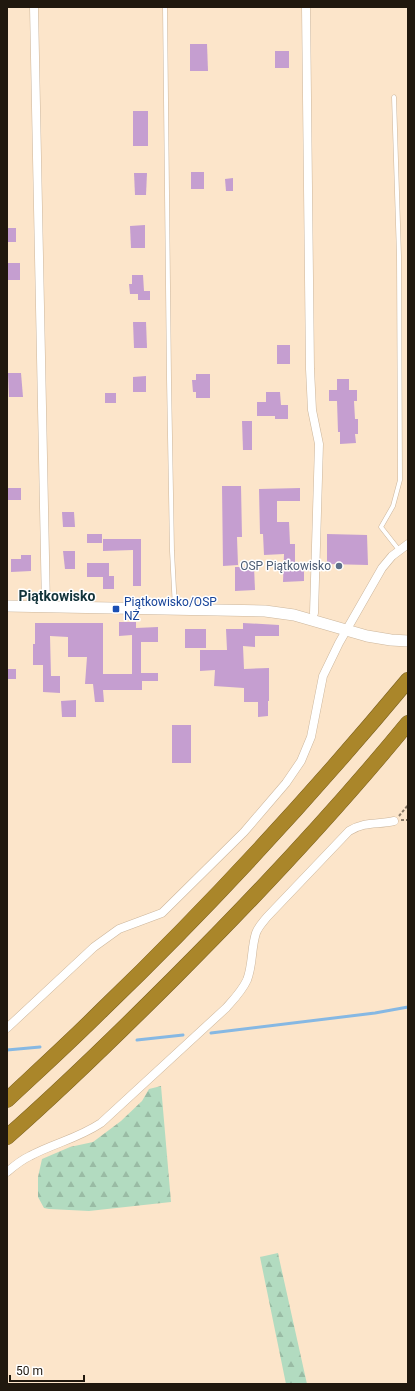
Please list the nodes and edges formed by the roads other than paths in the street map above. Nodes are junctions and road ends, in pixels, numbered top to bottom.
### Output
1 (34, 7) edge
2 (165, 7) edge
3 (306, 7) edge
4 (394, 97) dead end
5 (408, 544) edge
6 (399, 550) junction
7 (7, 606) edge
8 (46, 607) junction
9 (174, 609) junction
10 (314, 613) dead end
11 (346, 631) junction
12 (408, 641) edge
13 (408, 680) edge
14 (408, 724) edge
15 (394, 821) road end
16 (7, 1028) edge
17 (7, 1100) edge
18 (7, 1137) edge
19 (7, 1172) edge

1 - 8 street
2 - 9 lane
3 - 10 street
4 - 6 lane
5 - 6 street
6 - 11 street
7 - 8 street
8 - 9 street
9 - 11 street
11 - 12 street
11 - 16 street
13 - 17 highway
14 - 18 highway
15 - 19 street

